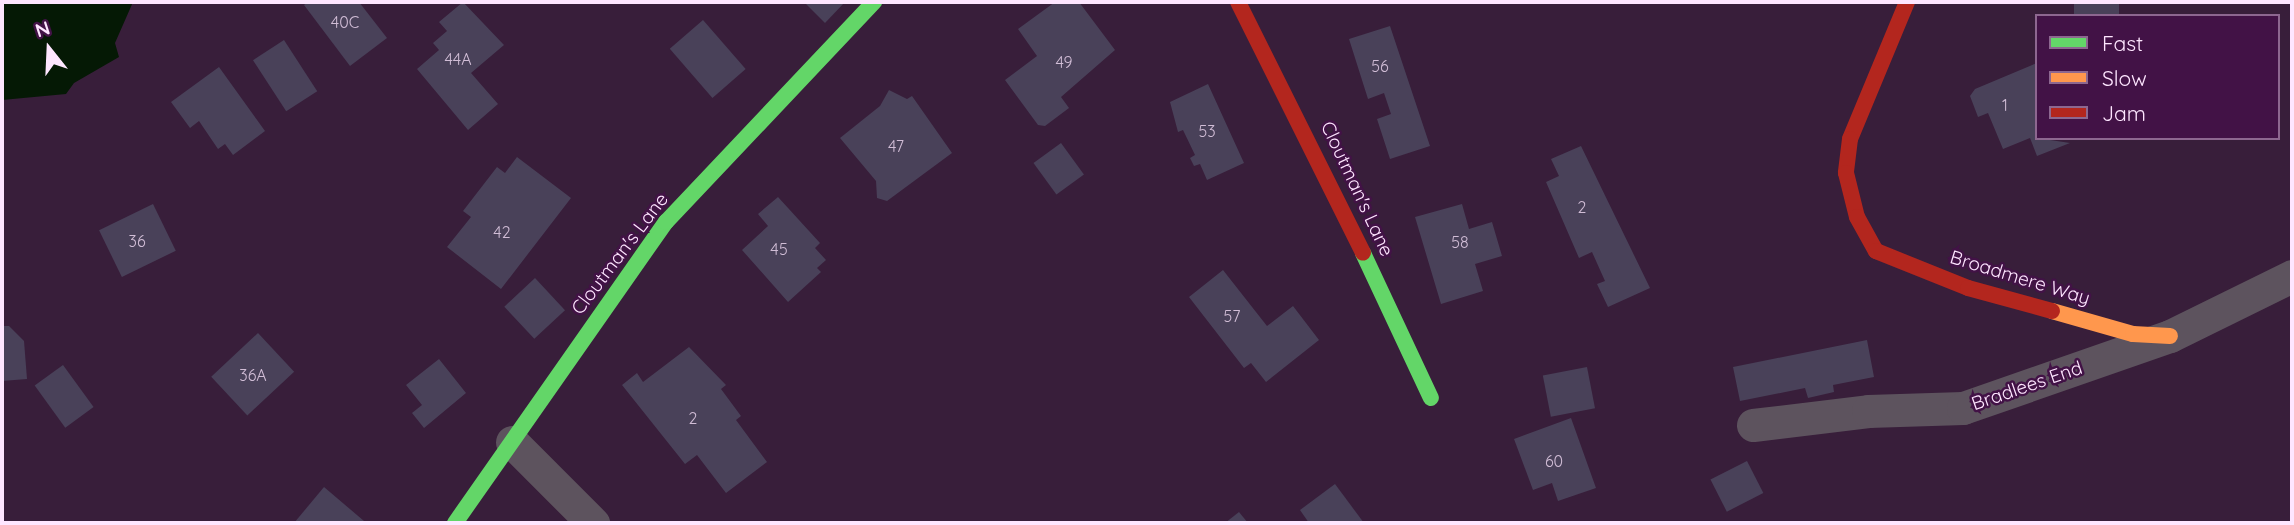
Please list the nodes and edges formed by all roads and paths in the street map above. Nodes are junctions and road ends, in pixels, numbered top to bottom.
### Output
1 (874, 2) edge
2 (1238, 2) edge
3 (1907, 2) edge
4 (2292, 276) edge
5 (2170, 335) junction
6 (1431, 398) dead end
7 (1753, 425) dead end
8 (512, 442) junction
9 (455, 523) edge
10 (593, 523) edge

1 - 8 street, Cloutman's Lane
2 - 6 street, Cloutman's Lane
3 - 5 street, Broadmere Way
4 - 5 street, Bradlees End
5 - 7 street, Bradlees End
8 - 9 street, Cloutman's Lane
8 - 10 street

